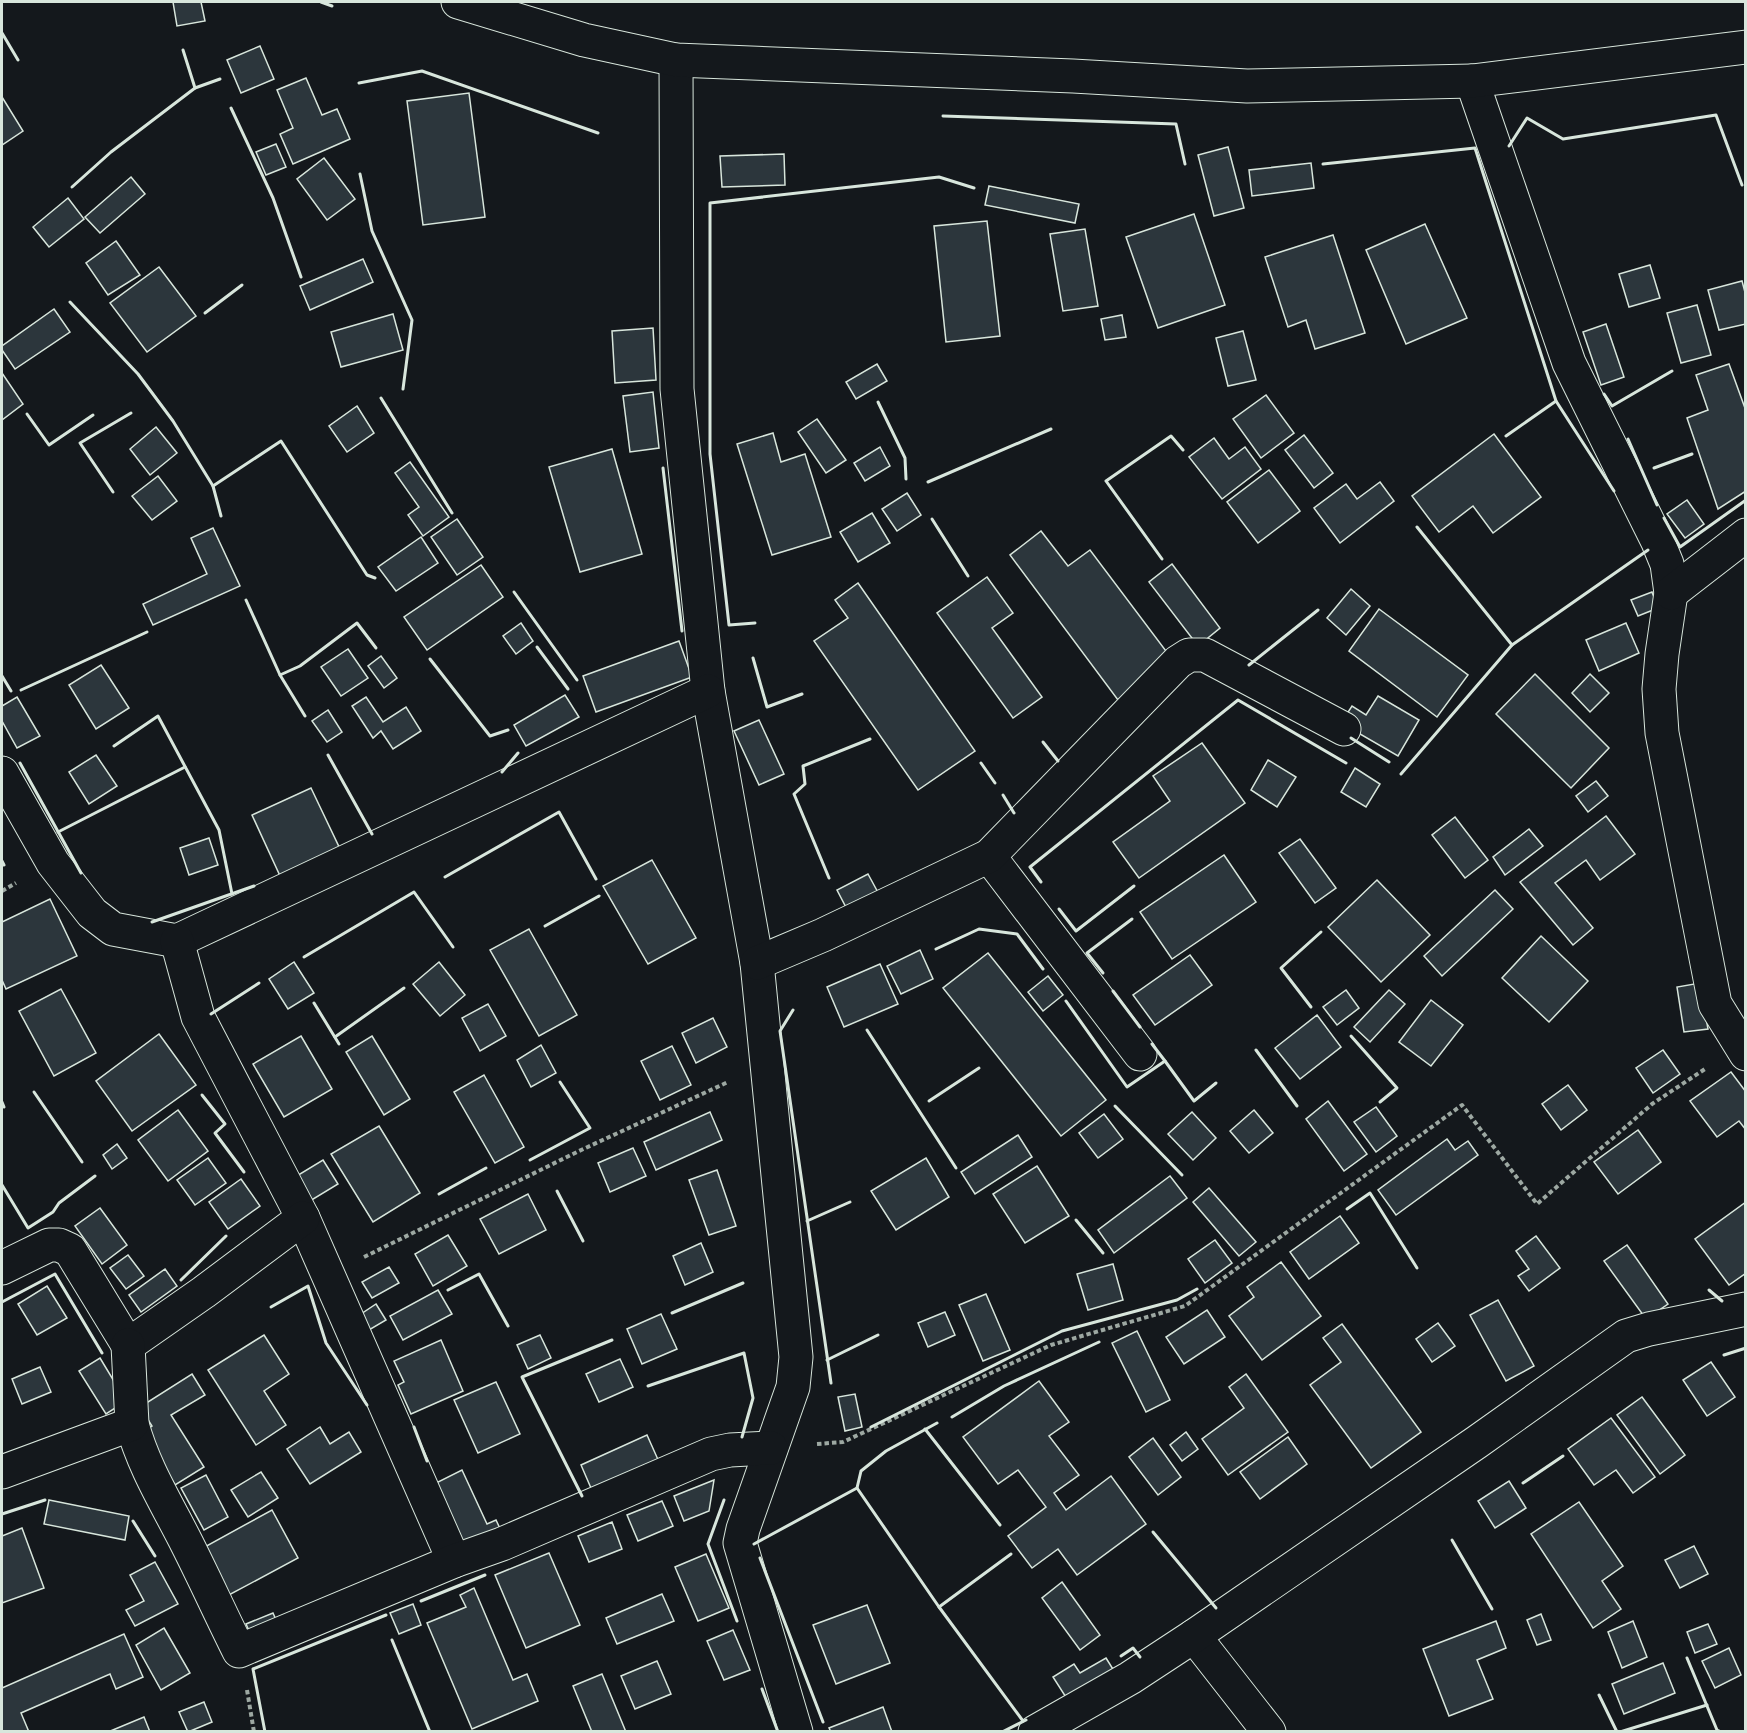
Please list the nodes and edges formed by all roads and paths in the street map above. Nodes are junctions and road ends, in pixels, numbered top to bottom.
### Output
1 (458, 2) edge
2 (1746, 47) edge
3 (676, 60) junction
4 (1472, 81) junction
5 (1746, 535) edge
6 (1671, 593) junction
7 (708, 692) junction
8 (1344, 729) dead end
9 (2, 773) edge
10 (989, 856) junction
11 (177, 941) junction
12 (757, 963) junction
13 (1743, 1050) edge
14 (1140, 1054) dead end
15 (767, 1065) junction
16 (303, 1218) junction
17 (2, 1268) edge
18 (328, 1275) junction
19 (1746, 1309) edge
20 (128, 1345) junction
21 (132, 1424) junction
22 (771, 1448) junction
23 (2, 1472) edge
24 (454, 1561) junction
25 (1194, 1636) junction
26 (796, 1731) edge
27 (1035, 1731) edge
28 (1269, 1731) edge

1 - 3 street
2 - 4 street
3 - 4 street
3 - 7 street
4 - 6 street
5 - 6 street
6 - 13 street
7 - 11 street
7 - 12 street
8 - 10 street
9 - 11 street
10 - 12 street
10 - 14 street
11 - 16 street
12 - 15 street
13 - 22 path
15 - 18 path
15 - 22 street
16 - 18 street
16 - 20 street
17 - 20 street
18 - 24 street
19 - 25 street
20 - 21 street
21 - 23 street
21 - 24 street
22 - 24 street
22 - 26 street
25 - 27 street
25 - 28 street

